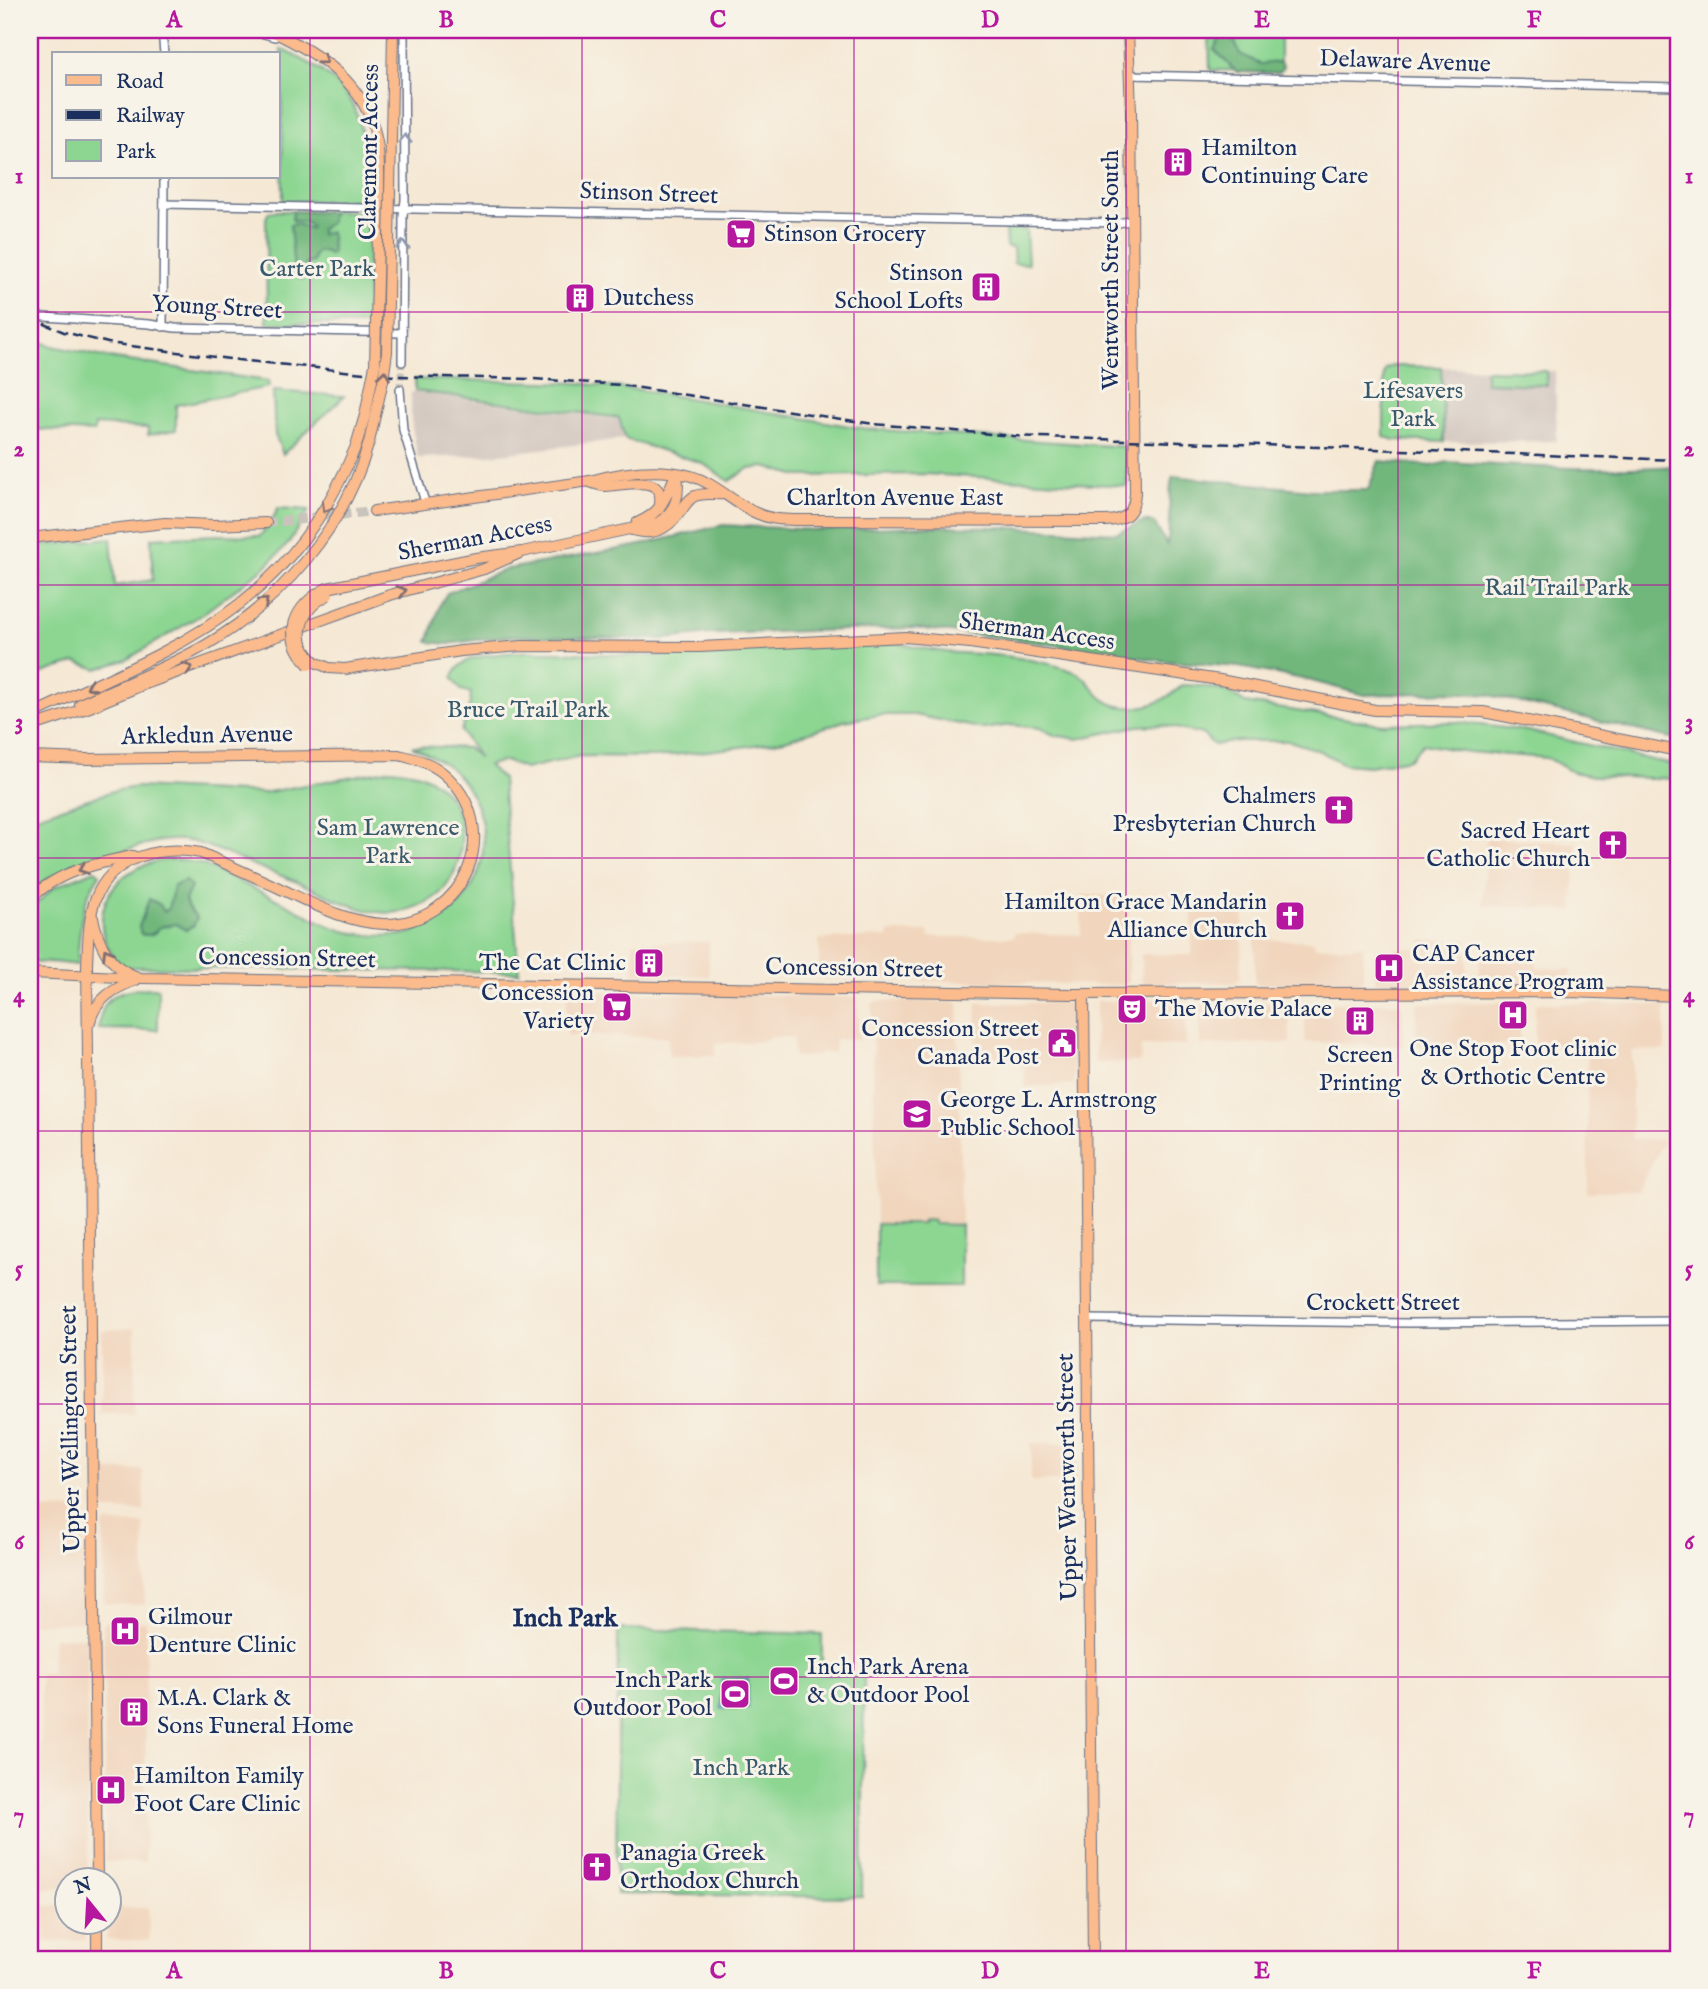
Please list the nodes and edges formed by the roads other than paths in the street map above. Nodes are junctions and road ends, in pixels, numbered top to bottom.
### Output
1 (162, 30) edge
2 (249, 30) edge
3 (269, 30) edge
4 (393, 30) edge
5 (404, 30) edge
6 (1128, 30) edge
7 (293, 42) junction
8 (164, 52) edge
9 (1130, 75) junction
10 (1678, 87) edge
11 (164, 178) edge
12 (164, 204) junction
13 (405, 207) junction
14 (1132, 220) junction
15 (30, 316) edge
16 (163, 327) junction
17 (402, 333) junction
18 (401, 362) tunnel mouth
19 (401, 389) tunnel mouth
20 (677, 474) junction
21 (590, 481) junction
22 (724, 494) junction
23 (425, 502) junction
24 (659, 509) junction
25 (1132, 510) joint
26 (374, 511) tunnel mouth
27 (266, 523) tunnel mouth
28 (628, 529) junction
29 (30, 538) edge
30 (522, 552) junction
31 (30, 715) edge
32 (31, 727) edge
33 (1678, 751) edge
34 (30, 757) edge
35 (144, 854) junction
36 (30, 901) edge
37 (92, 911) junction
38 (30, 973) edge
39 (87, 977) junction
40 (142, 978) junction
41 (1084, 994) junction
42 (1678, 996) edge
43 (88, 1033) junction
44 (1087, 1319) junction
45 (1678, 1321) edge
46 (97, 1867) edge
47 (97, 1937) edge
48 (97, 1959) edge
49 (1093, 1959) edge

1 - 8 street
2 - 7 street
3 - 7 main road, Claremont Access
32 -> 4 main road, Claremont Access, bridge
13 -> 5 street
6 - 9 main road, Wentworth Street South
7 -> 31 main road, Claremont Access, bridge
9 - 10 street, Delaware Avenue
9 - 14 main road, Wentworth Street South
11 - 12 street
12 - 13 street, Stinson Street
12 - 16 street
13 - 14 street, Stinson Street
17 -> 13 street
14 - 25 main road, Wentworth Street South
15 - 16 street, Young Street
16 - 17 street, Young Street
17 - 18 street
19 - 23 street
20 - 21 main road, Charlton Avenue East
20 - 22 main road, Charlton Avenue East
20 - 24 main road, Sherman Access
20 - 28 main road, Sherman Access
21 - 23 main road, Charlton Avenue East
21 - 24 main road
22 - 25 main road, Charlton Avenue East
22 - 28 main road
23 - 26 main road, Charlton Avenue East
24 - 28 main road, Sherman Access
27 - 29 main road
28 - 30 main road, Sherman Access
32 -> 30 main road
30 - 33 main road, Sherman Access, bridge
34 - 35 main road, Arkledun Avenue
35 -> 36 main road, Arkledun Avenue
35 - 37 main road
37 - 39 main road, Upper Wellington Street
40 -> 37 main road
38 - 39 main road, Concession Street
39 - 40 main road, Concession Street
39 - 43 main road, Upper Wellington Street
40 - 41 main road, Concession Street
40 - 43 main road
41 - 42 main road, Concession Street
41 - 44 main road, Upper Wentworth Street
43 - 46 main road, Upper Wellington Street
44 - 45 street, Crockett Street
44 - 49 main road, Upper Wentworth Street
47 - 48 main road

